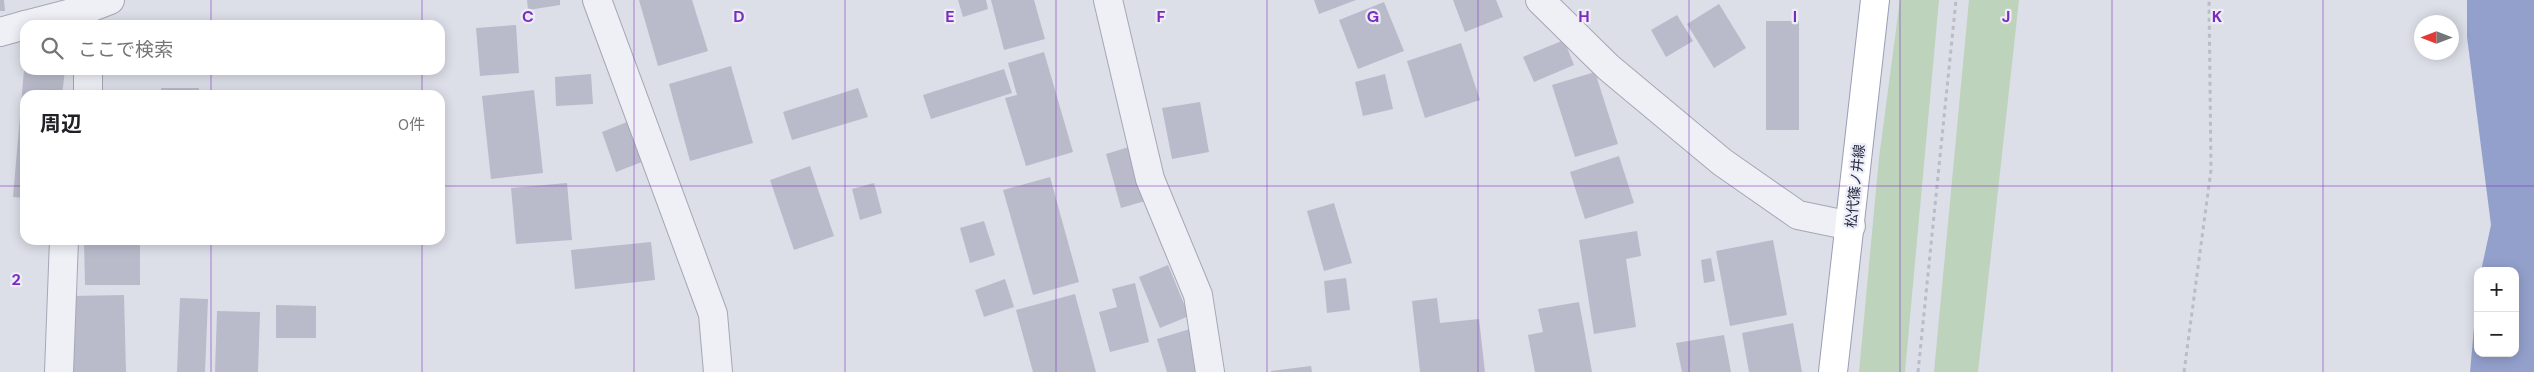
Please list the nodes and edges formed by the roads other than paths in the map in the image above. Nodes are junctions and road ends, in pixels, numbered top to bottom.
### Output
1 (597, 0) edge
2 (1108, 0) edge
3 (1540, 0) edge
4 (1875, 0) edge
5 (95, 11) edge
6 (50, 20) edge
7 (20, 26) edge
8 (0, 32) edge
9 (88, 75) edge
10 (88, 90) edge
11 (1851, 226) junction
12 (64, 245) edge
13 (59, 372) edge
14 (718, 372) edge
15 (1210, 372) edge
16 (1833, 372) edge

1 - 14 street
2 - 15 street
3 - 11 street
4 - 11 main road, 松代篠ノ井線
5 - 6 street
7 - 8 street
9 - 10 street
11 - 16 main road, 松代篠ノ井線
12 - 13 street

